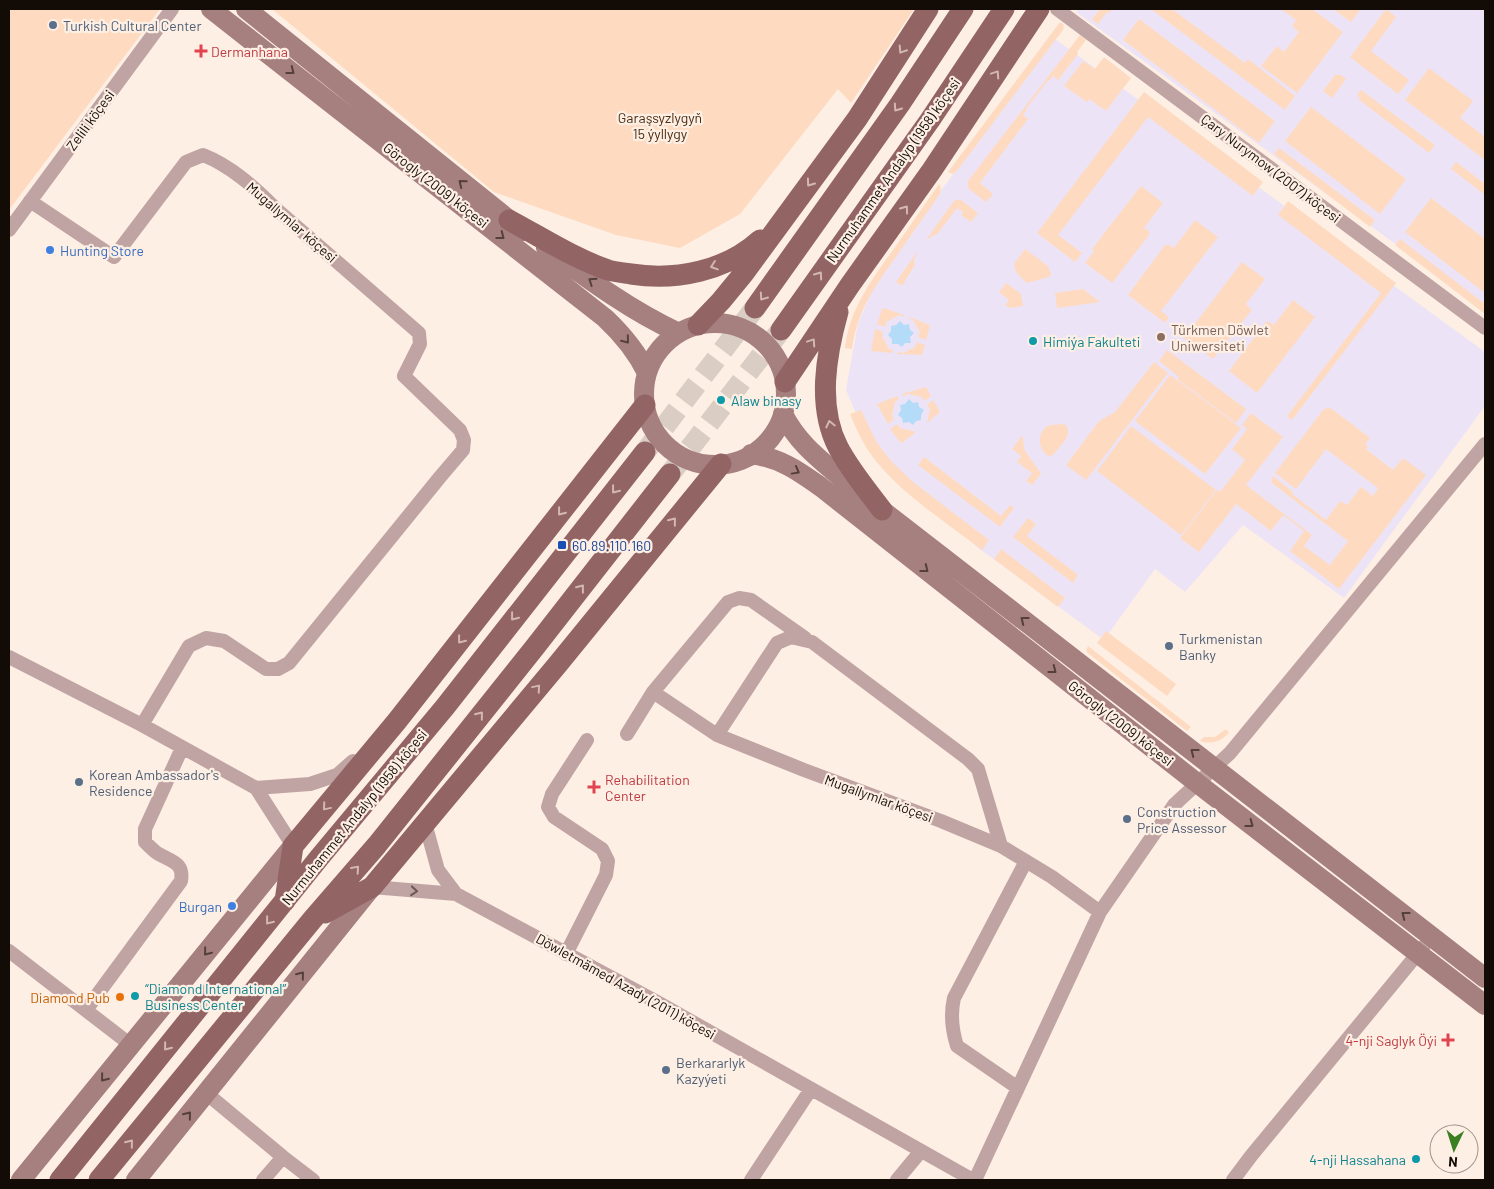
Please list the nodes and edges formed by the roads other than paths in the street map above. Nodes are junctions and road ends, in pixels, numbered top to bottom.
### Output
1 (172, 9) edge
2 (211, 9) edge
3 (246, 9) edge
4 (928, 9) edge
5 (963, 9) edge
6 (1004, 9) edge
7 (1039, 9) edge
8 (1057, 9) edge
9 (30, 201) junction
10 (509, 220) junction
11 (783, 220) junction
12 (9, 230) edge
13 (850, 285) junction
14 (755, 308) tunnel mouth
15 (698, 325) junction
16 (1485, 328) edge
17 (781, 330) tunnel mouth
18 (678, 333) junction
19 (647, 373) junction
20 (785, 382) junction
21 (645, 405) junction
22 (783, 414) junction
23 (1485, 444) edge
24 (645, 452) tunnel mouth
25 (751, 454) junction
26 (721, 464) junction
27 (670, 474) tunnel mouth
28 (882, 510) junction
29 (812, 642) junction
30 (9, 657) edge
31 (653, 692) junction
32 (445, 707) junction
33 (397, 721) junction
34 (142, 726) junction
35 (626, 734) dead end
36 (717, 735) junction
37 (462, 738) junction
38 (587, 740) dead end
39 (182, 748) junction
40 (1214, 768) junction
41 (1197, 783) junction
42 (256, 788) junction
43 (425, 823) junction
44 (293, 846) junction
45 (1001, 846) junction
46 (1026, 861) junction
47 (372, 887) junction
48 (456, 894) junction
49 (285, 901) junction
50 (1100, 912) junction
51 (312, 920) junction
52 (1432, 936) junction
53 (9, 951) edge
54 (1418, 953) junction
55 (566, 954) junction
56 (1485, 978) edge
57 (1485, 1005) edge
58 (86, 1010) junction
59 (131, 1046) junction
60 (1018, 1088) junction
61 (811, 1089) junction
62 (206, 1093) junction
63 (920, 1151) junction
64 (283, 1157) junction
65 (21, 1180) edge
66 (60, 1180) edge
67 (99, 1180) edge
68 (136, 1180) edge
69 (263, 1180) edge
70 (313, 1180) edge
71 (750, 1180) edge
72 (897, 1180) edge
73 (974, 1180) edge
74 (1233, 1180) edge

1 - 9 street, Zelili köçesi
2 -> 19 street, Görogly (2009) köçesi
10 -> 3 street, Görogly (2009) köçesi
4 -> 11 main road
5 -> 14 main road
17 -> 6 main road, Nurmuhammet Andalyp (1958) köçesi
13 -> 7 main road
8 - 16 street, Çary Nurymow (2007) köçesi
9 - 12 street, Zelili köçesi
9 - 34 street, Mugallymlar köçesi
11 -> 10 main road
18 -> 10 street, Görogly (2009) köçesi
11 - 15 main road
20 -> 13 main road
28 -> 13 main road
15 - 18 street
15 - 20 street
18 - 19 street
19 - 21 street
20 - 22 street
21 - 26 street
21 -> 33 main road
22 - 25 street
22 - 28 street, Görogly (2009) köçesi
23 - 40 street
24 -> 32 main road, Nurmuhammet Andalyp (1958) köçesi
25 - 26 street
25 -> 41 street, Görogly (2009) köçesi
43 -> 26 main road
37 -> 27 main road
40 -> 28 street, Görogly (2009) köçesi
29 - 31 street
29 - 36 street
29 - 45 street
30 - 34 street
31 - 35 street
31 - 36 street, Mugallymlar köçesi
32 - 33 main road
32 - 49 main road, Nurmuhammet Andalyp (1958) köçesi
33 - 42 street
33 -> 44 main road
34 - 39 street
36 - 45 street, Mugallymlar köçesi
37 - 43 main road
51 -> 37 main road
38 - 55 street
39 - 42 street
39 - 58 street
40 - 41 street
52 -> 40 street, Görogly (2009) köçesi
41 - 50 street
41 -> 54 street, Görogly (2009) köçesi
42 - 44 street
43 - 47 main road
43 - 48 street
44 - 49 main road
44 -> 59 street
45 - 46 street, Mugallymlar köçesi
46 - 50 street, Mugallymlar köçesi
46 - 60 street
47 -> 48 street, Döwletmämed Azady (2011) köçesi
47 - 51 main road
62 -> 47 street
48 - 55 street, Döwletmämed Azady (2011) köçesi
49 -> 66 main road, Nurmuhammet Andalyp (1958) köçesi
50 - 60 street
67 -> 51 main road
52 - 54 street
52 - 56 street, Görogly (2009) köçesi
53 - 58 street
54 - 57 street, Görogly (2009) köçesi
54 - 74 street
55 - 61 street, Döwletmämed Azady (2011) köçesi
58 - 59 street
59 -> 65 street
60 - 73 street
61 - 63 street, Döwletmämed Azady (2011) köçesi
61 - 71 street
62 - 64 street
68 -> 62 street
63 - 72 street
63 - 73 street, Döwletmämed Azady (2011) köçesi
64 - 69 street
64 - 70 street

